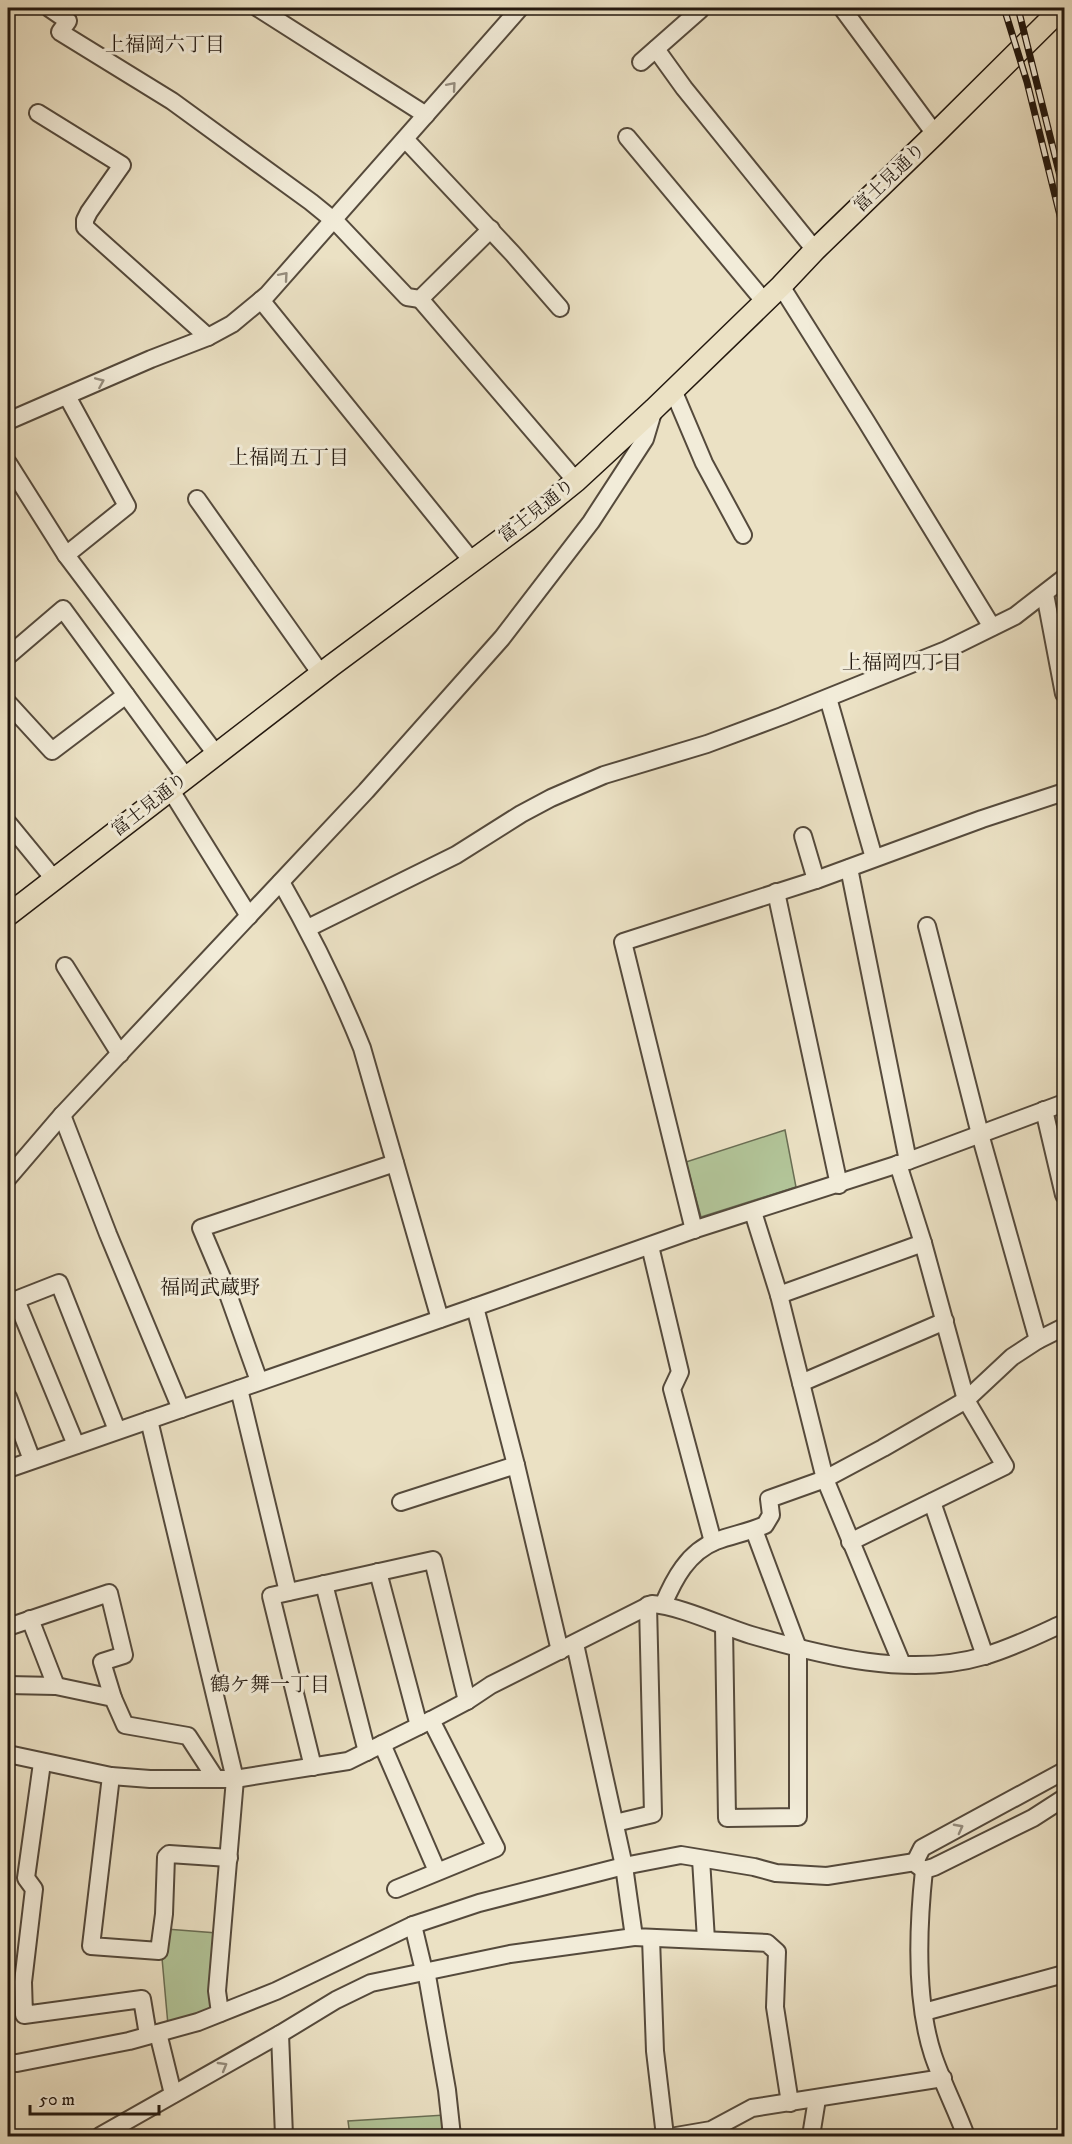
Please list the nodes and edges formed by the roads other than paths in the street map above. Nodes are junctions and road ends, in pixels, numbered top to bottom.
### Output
1 (49, 8) edge
2 (258, 8) edge
3 (520, 8) edge
4 (700, 8) edge
5 (842, 8) edge
6 (1062, 8) edge
7 (656, 49) junction
8 (641, 62) dead end
9 (38, 113) dead end
10 (426, 116) junction
11 (935, 134) junction
12 (627, 137) dead end
13 (405, 139) junction
14 (333, 220) junction
15 (490, 229) junction
16 (815, 250) junction
17 (781, 286) junction
18 (420, 299) junction
19 (261, 300) junction
20 (764, 302) junction
21 (560, 308) dead end
22 (208, 337) junction
23 (673, 390) junction
24 (67, 396) junction
25 (654, 409) junction
26 (8, 421) edge
27 (8, 463) edge
28 (576, 481) junction
29 (197, 499) dead end
30 (743, 535) dead end
31 (66, 555) junction
32 (472, 561) junction
33 (1065, 578) edge
34 (1045, 594) junction
35 (992, 627) junction
36 (8, 656) edge
37 (321, 674) junction
38 (1065, 694) edge
39 (126, 695) junction
40 (828, 698) junction
41 (8, 703) edge
42 (216, 754) junction
43 (178, 783) junction
44 (1065, 792) edge
45 (8, 823) edge
46 (803, 836) dead end
47 (874, 858) junction
48 (849, 868) junction
49 (54, 879) junction
50 (816, 880) junction
51 (281, 882) junction
52 (776, 892) junction
53 (8, 915) edge
54 (249, 916) junction
55 (927, 926) dead end
56 (308, 928) junction
57 (65, 966) dead end
58 (120, 1054) junction
59 (1065, 1103) edge
60 (1044, 1110) junction
61 (62, 1115) junction
62 (980, 1134) junction
63 (395, 1163) junction
64 (903, 1163) junction
65 (8, 1178) edge
66 (839, 1185) junction
67 (1065, 1195) edge
68 (753, 1212) junction
69 (694, 1230) junction
70 (923, 1243) junction
71 (650, 1246) junction
72 (779, 1295) junction
73 (12, 1302) edge
74 (475, 1307) junction
75 (441, 1319) junction
76 (945, 1321) junction
77 (1065, 1328) edge
78 (1038, 1340) junction
79 (259, 1381) junction
80 (801, 1383) junction
81 (239, 1389) junction
82 (8, 1397) edge
83 (966, 1400) junction
84 (182, 1408) junction
85 (149, 1420) junction
86 (117, 1430) junction
87 (76, 1445) junction
88 (32, 1460) junction
89 (516, 1465) junction
90 (8, 1468) edge
91 (825, 1479) junction
92 (401, 1502) dead end
93 (932, 1502) junction
94 (754, 1530) junction
95 (713, 1542) junction
96 (850, 1542) junction
97 (378, 1572) junction
98 (324, 1584) junction
99 (288, 1592) junction
100 (655, 1605) junction
101 (30, 1619) junction
102 (1065, 1623) edge
103 (8, 1627) edge
104 (724, 1627) junction
105 (567, 1648) junction
106 (798, 1648) junction
107 (984, 1656) junction
108 (902, 1664) junction
109 (8, 1685) edge
110 (56, 1686) junction
111 (113, 1698) junction
112 (467, 1701) junction
113 (425, 1723) junction
114 (382, 1744) junction
115 (367, 1752) junction
116 (8, 1754) edge
117 (42, 1763) junction
118 (313, 1767) junction
119 (1065, 1771) edge
120 (111, 1776) junction
121 (216, 1779) junction
122 (235, 1779) junction
123 (1065, 1798) edge
124 (615, 1823) junction
125 (229, 1858) junction
126 (701, 1859) junction
127 (624, 1866) junction
128 (919, 1866) junction
129 (438, 1871) junction
130 (396, 1889) dead end
131 (413, 1924) junction
132 (634, 1937) junction
133 (651, 1938) junction
134 (706, 1940) junction
135 (425, 1971) junction
136 (8, 1974) edge
137 (1065, 1974) edge
138 (23, 1982) junction
139 (924, 2012) junction
140 (220, 2013) junction
141 (153, 2034) junction
142 (280, 2034) junction
143 (8, 2063) edge
144 (943, 2078) junction
145 (173, 2094) junction
146 (817, 2099) junction
147 (790, 2103) junction
148 (100, 2136) edge
149 (284, 2136) edge
150 (452, 2136) edge
151 (665, 2136) edge
152 (676, 2136) edge
153 (811, 2136) edge
154 (966, 2136) edge

1 - 14 street
2 - 10 street
10 -> 3 street
4 - 7 street
5 - 11 street
6 - 11 main road, 富士見通り
7 - 8 street
7 - 16 street
9 - 22 street
10 - 13 street
11 - 16 main road, 富士見通り
12 - 20 street
13 - 14 street
13 - 15 street
14 - 18 street
19 -> 14 street
15 - 18 street
15 - 21 street
16 - 17 main road, 富士見通り
17 - 20 main road, 富士見通り
17 - 35 street
18 - 28 street
19 - 22 street
19 - 32 street
20 - 23 main road, 富士見通り
24 -> 22 street
23 - 25 main road, 富士見通り
23 - 30 street
24 - 26 street
24 - 31 street
25 - 28 main road, 富士見通り
25 - 51 street
27 - 31 street
28 - 32 main road, 富士見通り
29 - 37 street
31 - 42 street
32 - 37 main road, 富士見通り
33 - 34 street
34 - 35 street
34 - 38 street
35 - 40 street
36 - 39 street
37 - 42 main road, 富士見通り
39 - 41 street
39 - 43 street
40 - 47 street
40 - 56 street
42 - 43 main road, 富士見通り
43 - 49 main road, 富士見通り
43 - 54 street
44 - 47 street
45 - 49 street
46 - 50 street
47 - 48 street
48 - 50 street
48 - 64 street
49 - 53 main road, 富士見通り
50 - 52 street
51 - 54 street
51 - 56 street
52 - 66 street
52 - 69 street
54 - 58 street
55 - 62 street
56 - 63 street
57 - 58 street
58 - 61 street
59 - 60 street
60 - 62 street
60 - 67 street
61 - 65 street
61 - 84 street
62 - 64 street
62 - 78 street
63 - 75 street
63 - 79 street
64 - 66 street
64 - 70 street
66 - 68 street
68 - 69 street
68 - 72 street
69 - 71 street
70 - 72 street
70 - 76 street
71 - 74 street
71 - 95 street
72 - 80 street
73 - 86 street
73 - 87 street
74 - 75 street
74 - 89 street
75 - 79 street
76 - 80 street
76 - 83 street
77 - 78 street
78 - 83 street
79 - 81 street
80 - 91 street
81 - 84 street
81 - 99 street
82 - 88 street
83 - 91 street
83 - 93 street
84 - 85 street
85 - 86 street
85 - 122 street
86 - 87 street
87 - 88 street
88 - 90 street
89 - 92 street
89 - 105 street
91 - 94 street
91 - 96 street
93 - 96 street
93 - 107 street
94 - 95 street
94 - 106 street
95 - 100 street
96 - 108 street
97 - 98 street
97 - 112 street
97 - 113 street
98 - 99 street
98 - 115 street
99 - 118 street
100 - 104 street
100 - 105 street
100 - 124 street
101 - 103 street
101 - 110 street
101 - 111 street
102 - 107 street
104 - 106 street
104 - 106 street
105 - 112 street
105 - 124 street
106 - 108 street
107 - 108 street
109 - 110 street
110 - 111 street
111 - 121 street
112 - 113 street
113 - 114 street
113 - 129 street
114 - 115 street
114 - 129 street
115 - 118 street
116 - 117 street
117 - 120 street
117 - 138 street
118 - 122 street
128 -> 119 street
120 - 121 street
120 - 125 street
121 - 122 street
122 - 125 street
123 - 128 street
124 - 127 street
125 - 140 street
126 - 127 street
126 - 128 street
126 - 134 street
127 - 131 street
127 - 132 street
128 - 139 street
129 - 130 street
131 - 135 street
131 - 140 street
132 - 133 street
132 - 135 street
133 - 134 street
133 - 151 street
134 - 147 street
135 - 142 street
135 - 150 street
136 - 138 street
137 - 139 street
138 - 141 street
139 - 144 street
140 - 141 street
141 - 143 street
141 - 145 street
145 -> 142 street
142 - 149 street
144 - 146 street
144 - 154 street
145 - 148 street
146 - 147 street
146 - 153 street
147 - 152 street

